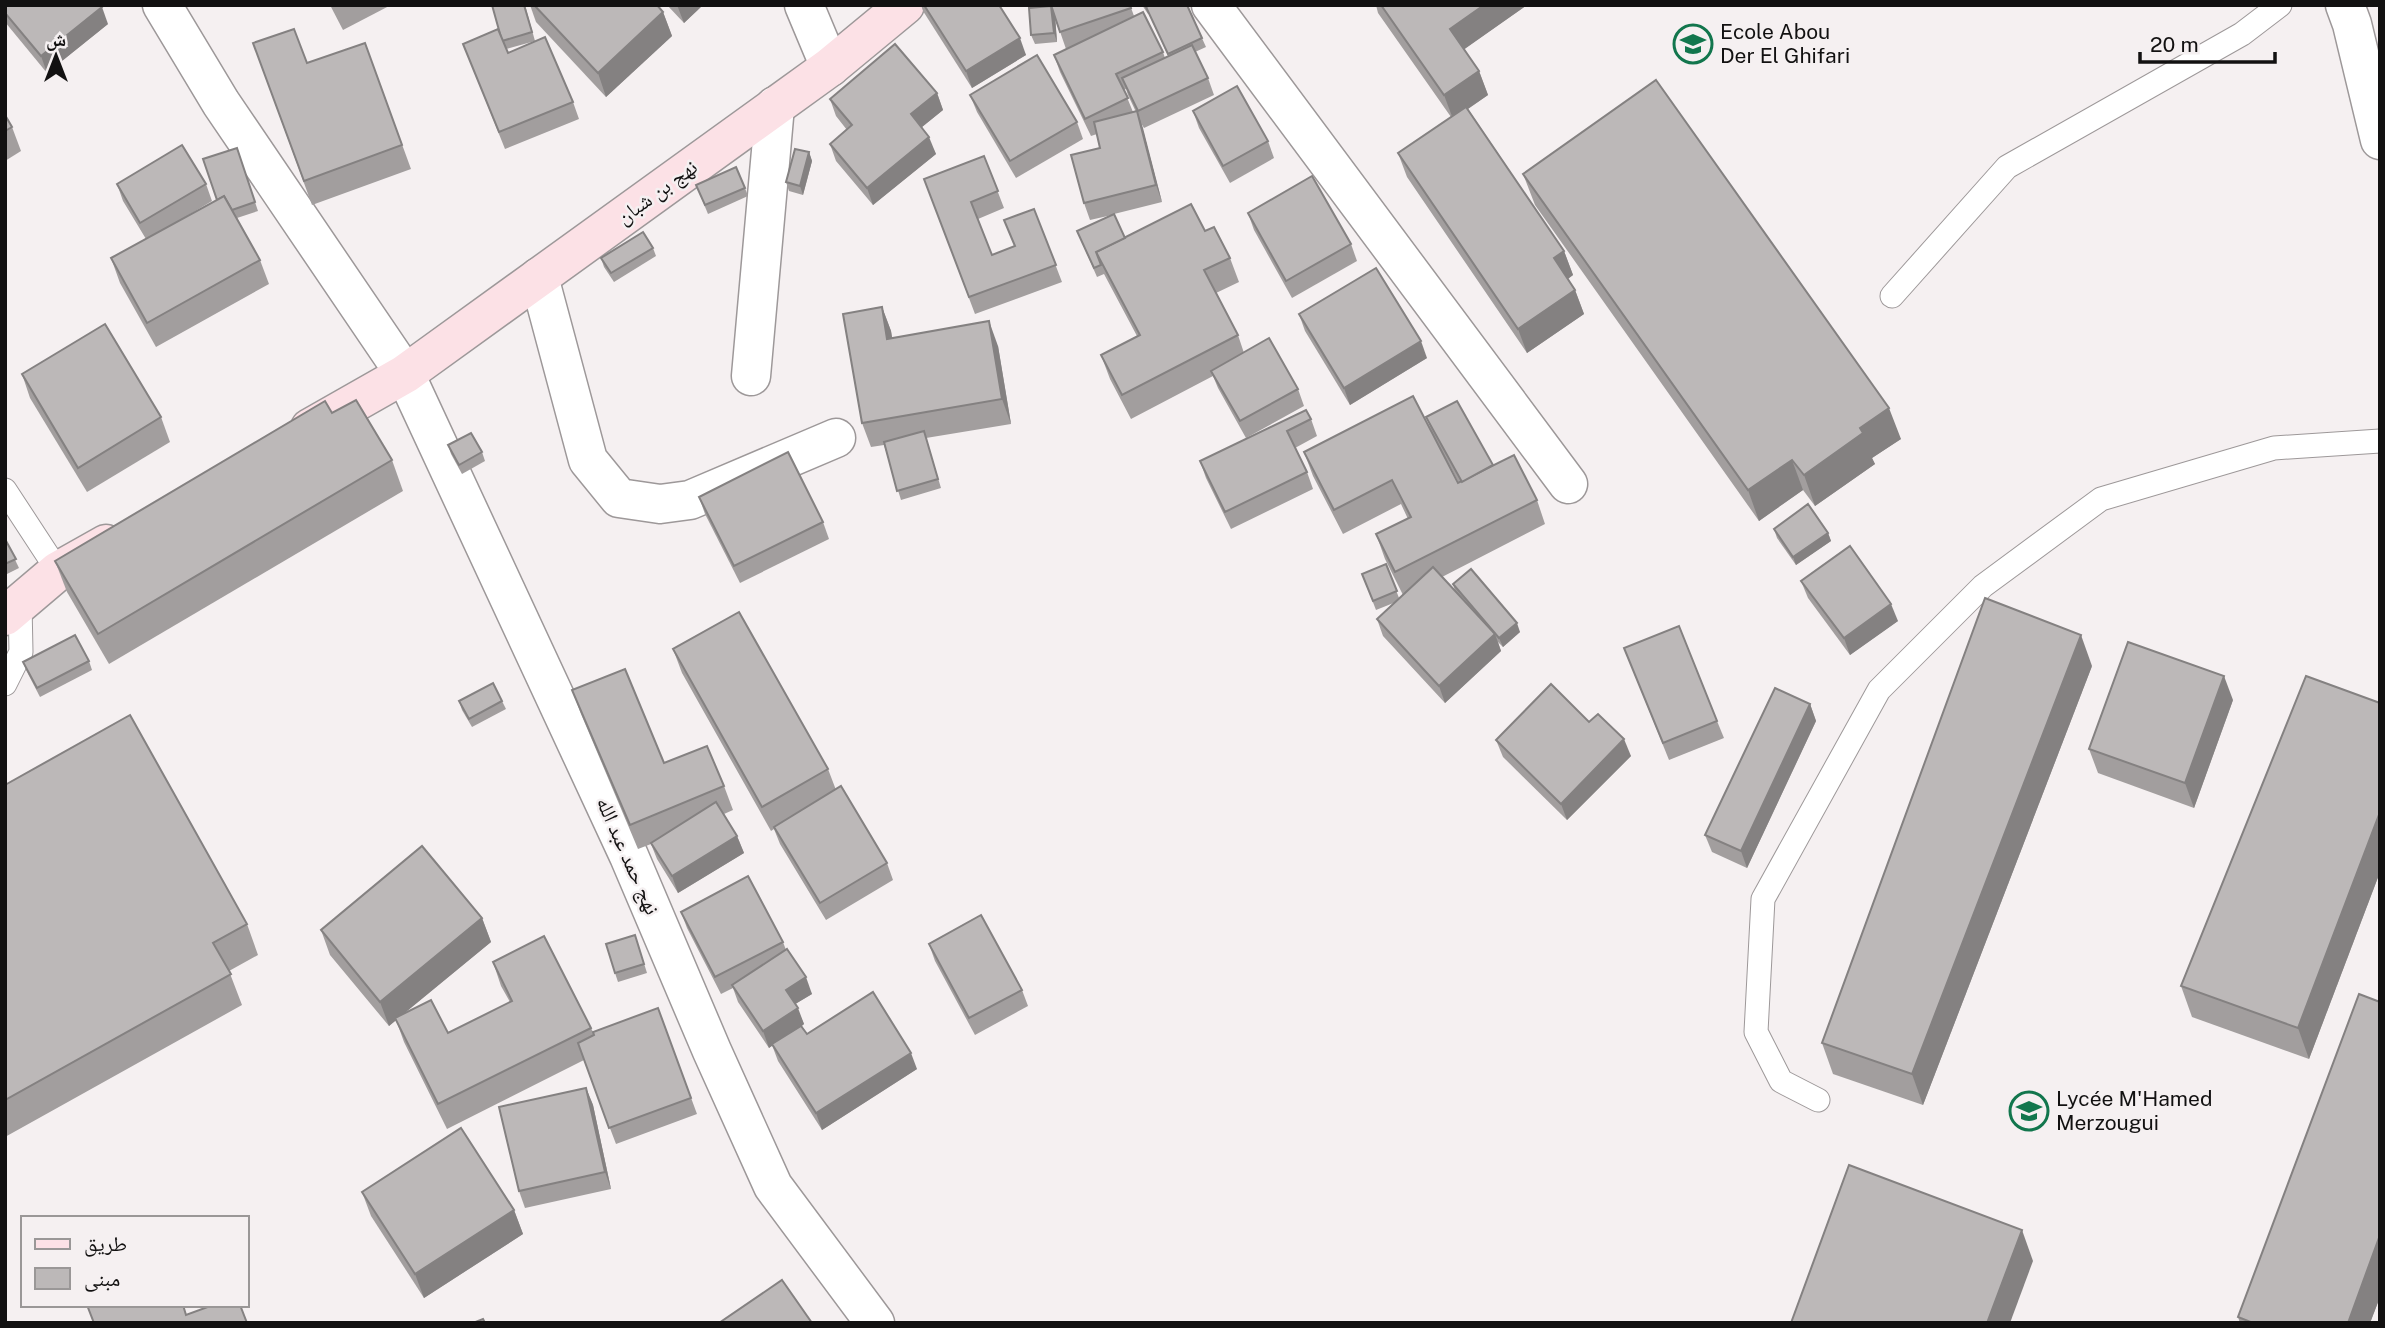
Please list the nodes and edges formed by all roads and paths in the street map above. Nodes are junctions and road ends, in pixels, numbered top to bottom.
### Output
1 (162, 5) edge
2 (804, 5) edge
3 (905, 5) edge
4 (1211, 5) edge
5 (2280, 5) edge
6 (2345, 5) edge
7 (831, 67) junction
8 (775, 106) junction
9 (2380, 140) edge
10 (539, 277) junction
11 (1892, 296) dead end
12 (405, 374) junction
13 (751, 376) dead end
14 (836, 438) dead end
15 (2380, 440) edge
16 (286, 442) edge
17 (1568, 484) dead end
18 (5, 490) edge
19 (130, 531) edge
20 (58, 571) junction
21 (13, 610) edge
22 (5, 684) edge
23 (1818, 1100) dead end
24 (875, 1323) edge

1 - 12 street, نهج حمد عبد الله
2 - 7 street
3 - 7 street, نهج بن شبان
4 - 17 street
5 - 11 lane
6 - 9 street
7 - 8 street, نهج بن شبان
8 - 10 street, نهج بن شبان
8 - 13 street
10 - 12 street, نهج بن شبان
10 - 14 street
12 - 16 street, نهج بن شبان
12 - 24 street, نهج حمد عبد الله
15 - 23 lane
18 - 20 lane
19 - 20 street
20 - 21 street
21 - 22 lane

